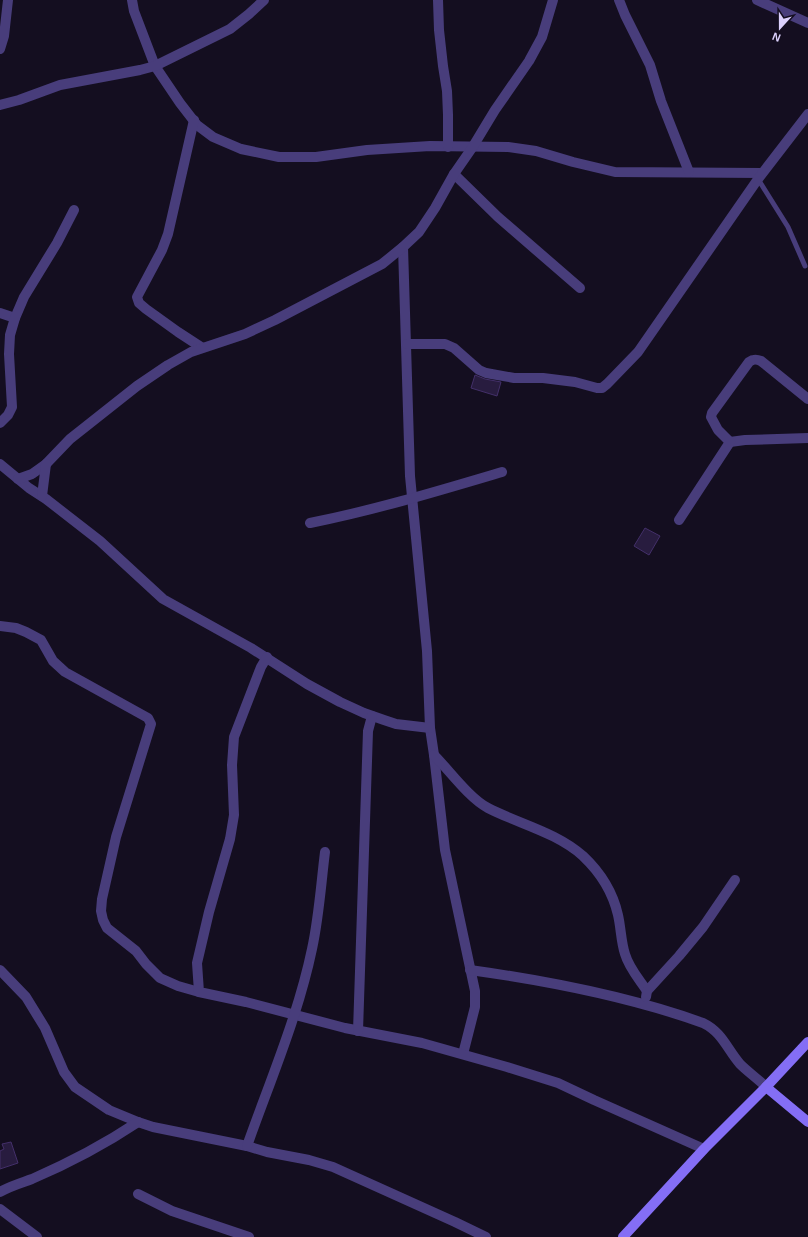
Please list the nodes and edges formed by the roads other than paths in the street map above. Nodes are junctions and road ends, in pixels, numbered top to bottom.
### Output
1 (8, 0) edge
2 (132, 0) edge
3 (264, 0) edge
4 (438, 0) edge
5 (553, 0) edge
6 (619, 0) edge
7 (757, 0) edge
8 (808, 23) edge
9 (0, 50) edge
10 (155, 66) junction
11 (0, 105) edge
12 (808, 114) edge
13 (194, 120) junction
14 (448, 147) junction
15 (472, 148) junction
16 (689, 172) junction
17 (454, 174) junction
18 (760, 176) junction
19 (74, 210) dead end
20 (403, 247) junction
21 (805, 266) dead end
22 (580, 288) dead end
23 (0, 313) edge
24 (15, 318) junction
25 (407, 344) junction
26 (201, 347) junction
27 (808, 399) edge
28 (0, 423) edge
29 (808, 438) edge
30 (730, 442) junction
31 (0, 464) edge
32 (46, 464) junction
33 (502, 472) dead end
34 (18, 479) junction
35 (42, 496) junction
36 (412, 499) junction
37 (678, 520) dead end
38 (310, 523) dead end
39 (0, 626) edge
40 (267, 657) junction
41 (372, 716) junction
42 (430, 728) junction
43 (434, 754) junction
44 (325, 852) dead end
45 (735, 880) dead end
46 (0, 970) edge
47 (470, 970) junction
48 (647, 991) junction
49 (199, 992) junction
50 (645, 1004) junction
51 (294, 1016) junction
52 (358, 1031) junction
53 (808, 1042) edge
54 (463, 1054) junction
55 (766, 1086) junction
56 (138, 1122) junction
57 (808, 1122) edge
58 (247, 1146) junction
59 (704, 1149) junction
60 (0, 1192) edge
61 (138, 1194) dead end
62 (0, 1210) edge
63 (37, 1237) edge
64 (249, 1237) edge
65 (486, 1237) edge
66 (623, 1237) edge

1 - 9 street
2 - 10 street
3 - 10 street
4 - 14 street
5 - 15 street
6 - 16 street
7 - 8 street
10 - 11 street
10 - 13 street
12 - 18 street
13 - 14 street
13 - 26 street
14 - 15 street
15 - 16 street
15 - 17 street
16 - 18 street
17 - 20 street
17 - 22 street
18 - 21 lane
18 - 25 street
19 - 24 street
20 - 25 street
20 - 26 street
23 - 24 street
24 - 28 street
25 - 36 street
26 - 32 street
27 - 30 street
29 - 30 street
30 - 37 street
31 - 34 street
32 - 34 street
32 - 35 street
33 - 36 street
34 - 35 street
35 - 40 street
36 - 38 street
36 - 42 street
39 - 49 street
40 - 41 street
40 - 49 street
41 - 42 street
41 - 52 street
42 - 43 street
43 - 47 street
43 - 48 street
44 - 51 street
45 - 48 street
46 - 56 street
47 - 50 street
47 - 54 street
48 - 50 street
49 - 51 street
50 - 55 street
51 - 52 street
51 - 58 street
52 - 54 street
53 - 55 street
54 - 59 street
55 - 57 street
55 - 59 street
56 - 58 street
56 - 60 street
58 - 65 street
59 - 66 street
61 - 64 street
62 - 63 street

